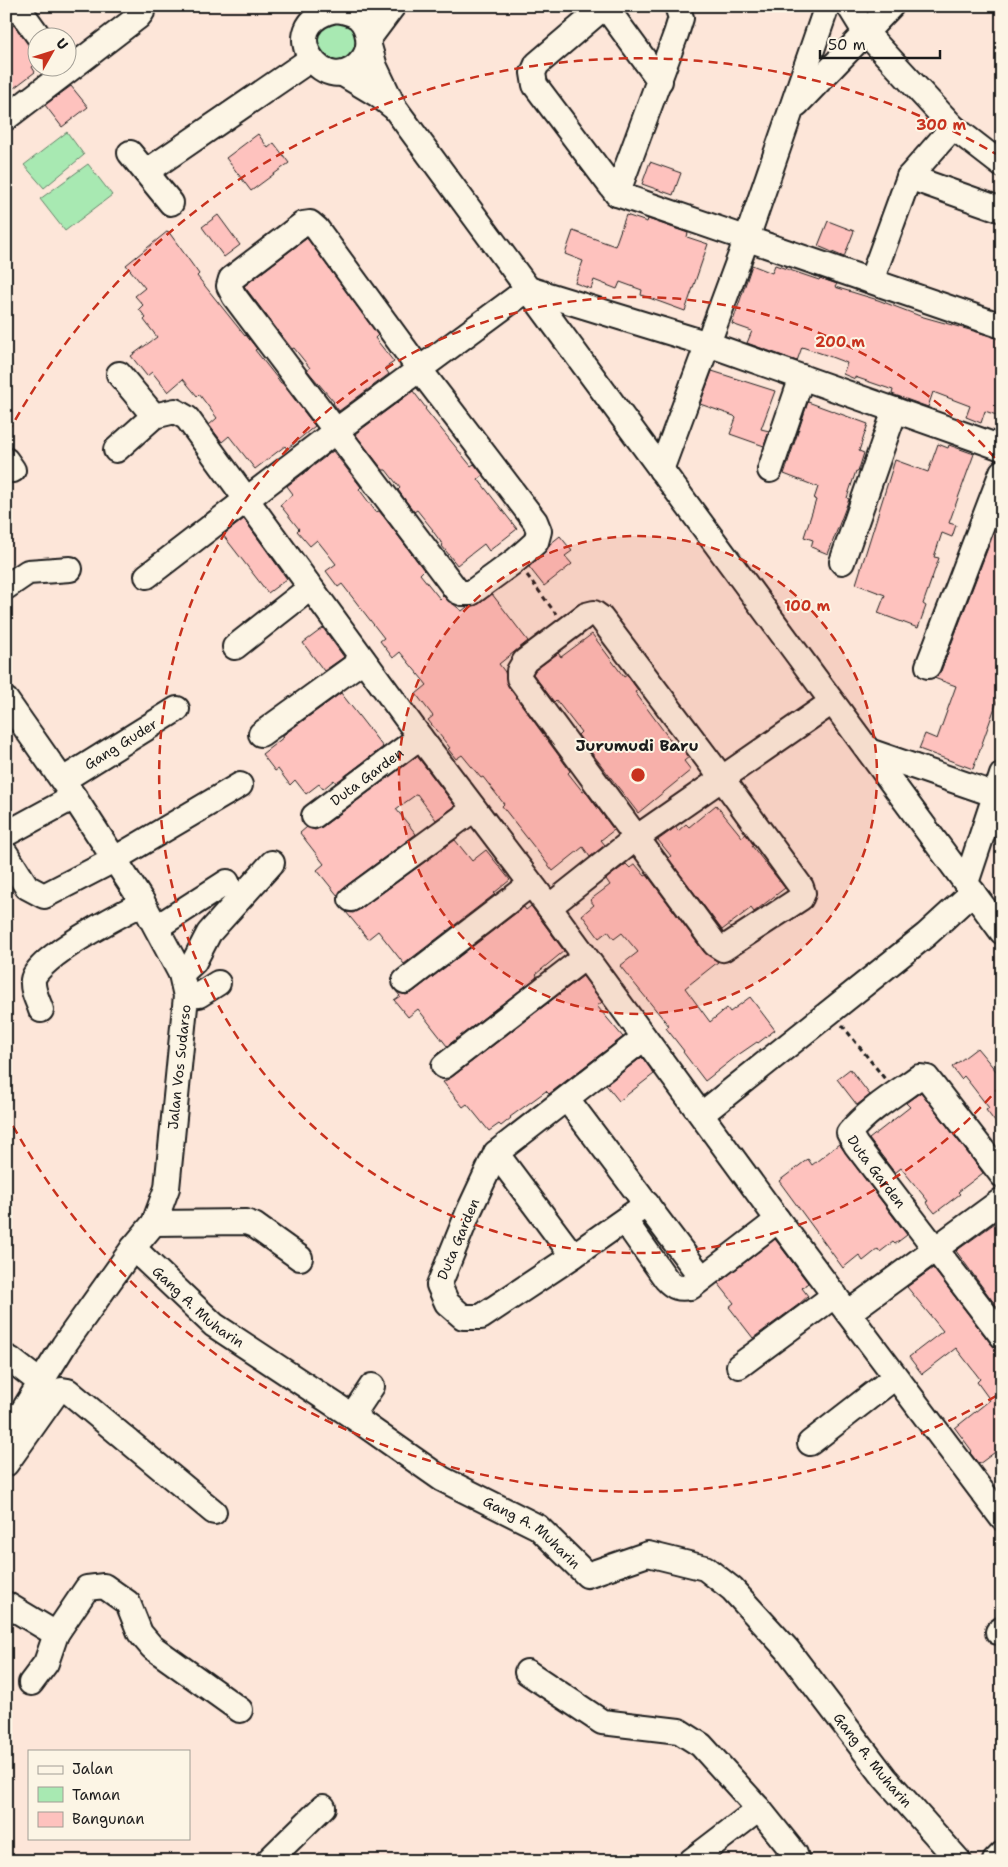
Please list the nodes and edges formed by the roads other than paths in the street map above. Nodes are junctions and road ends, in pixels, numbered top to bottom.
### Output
1 (17, 6) edge
2 (142, 6) edge
3 (393, 6) edge
4 (605, 6) edge
5 (676, 6) edge
6 (827, 6) edge
7 (849, 6) edge
8 (892, 6) edge
9 (356, 9) edge
10 (310, 13) edge
11 (33, 28) edge
12 (865, 32) junction
13 (369, 42) junction
14 (310, 59) junction
15 (78, 60) edge
16 (343, 74) junction
17 (54, 78) edge
18 (660, 81) junction
19 (394, 107) junction
20 (793, 109) junction
21 (6, 118) edge
22 (953, 127) junction
23 (130, 153) dead end
24 (1002, 165) edge
25 (146, 172) junction
26 (909, 177) junction
27 (617, 194) junction
28 (171, 203) dead end
29 (1002, 210) edge
30 (747, 238) junction
31 (870, 281) junction
32 (528, 289) junction
33 (1002, 326) edge
34 (708, 344) junction
35 (420, 370) junction
36 (119, 374) dead end
37 (802, 377) junction
38 (895, 410) junction
39 (154, 416) junction
40 (337, 430) junction
41 (1002, 448) edge
42 (116, 450) dead end
43 (661, 470) junction
44 (770, 470) dead end
45 (1002, 472) edge
46 (247, 500) junction
47 (842, 562) dead end
48 (70, 569) dead end
49 (147, 576) dead end
50 (6, 587) edge
51 (310, 588) junction
52 (235, 647) dead end
53 (363, 660) junction
54 (928, 666) dead end
55 (6, 700) edge
56 (832, 702) junction
57 (177, 709) dead end
58 (261, 734) dead end
59 (420, 737) junction
60 (869, 751) junction
61 (721, 777) junction
62 (240, 785) dead end
63 (69, 789) junction
64 (1000, 789) edge
65 (474, 809) junction
66 (314, 816) dead end
67 (6, 834) edge
68 (636, 838) junction
69 (6, 854) edge
70 (115, 858) junction
71 (272, 864) dead end
72 (227, 882) dead end
73 (531, 884) junction
74 (969, 888) junction
75 (351, 898) dead end
76 (143, 903) junction
77 (549, 907) junction
78 (157, 927) junction
79 (1002, 932) edge
80 (585, 957) junction
81 (405, 981) dead end
82 (218, 983) dead end
83 (183, 985) junction
84 (41, 1010) dead end
85 (644, 1038) junction
86 (444, 1066) dead end
87 (567, 1098) junction
88 (702, 1114) junction
89 (496, 1153) junction
90 (1002, 1175) edge
91 (1002, 1200) edge
92 (647, 1204) junction
93 (778, 1220) junction
94 (624, 1221) junction
95 (154, 1223) junction
96 (133, 1248) junction
97 (934, 1250) junction
98 (573, 1256) junction
99 (300, 1258) dead end
100 (702, 1278) junction
101 (841, 1304) junction
102 (1002, 1336) edge
103 (6, 1359) edge
104 (739, 1366) dead end
105 (896, 1378) junction
106 (40, 1383) junction
107 (372, 1386) dead end
108 (352, 1416) junction
109 (6, 1438) edge
110 (810, 1443) dead end
111 (6, 1464) edge
112 (214, 1512) dead end
113 (1002, 1518) edge
114 (6, 1604) edge
115 (56, 1634) junction
116 (528, 1672) dead end
117 (31, 1683) dead end
118 (240, 1710) dead end
119 (323, 1807) dead end
120 (759, 1809) junction
121 (1002, 1854) edge
122 (268, 1861) edge
123 (691, 1861) edge
124 (797, 1861) edge
125 (959, 1861) edge
126 (995, 1861) edge

1 - 11 street
2 - 15 street
3 - 13 street
4 - 18 street
4 - 27 street
5 - 18 street
6 - 20 street
7 - 12 street
8 - 12 street
9 - 10 street
9 - 13 street
10 - 14 street
12 - 20 street
12 - 22 street
13 - 16 street
13 - 19 street
14 - 16 street
14 - 25 street
16 - 19 street
17 - 21 street
18 - 27 street
19 - 32 street
20 - 30 street
22 - 24 street
22 - 26 street
23 - 25 street
25 - 28 street
26 - 29 street
26 - 31 street
27 - 30 street
30 - 31 street
30 - 34 street
31 - 33 street
32 - 34 street
32 - 35 street
32 - 43 street
34 - 37 street
34 - 43 street
35 - 40 street
35 - 40 street
35 - 40 street
36 - 39 street
37 - 38 street
37 - 44 street
38 - 41 street
38 - 47 street
39 - 42 street
39 - 46 street
40 - 46 street
43 - 56 street
45 - 54 street
46 - 49 street
46 - 51 street
48 - 50 street
51 - 52 street
51 - 53 street
53 - 58 street
53 - 59 street
55 - 63 street
56 - 60 street
56 - 61 street
57 - 63 street, Gang Guder
59 - 65 street
59 - 66 street, Duta Garden
60 - 64 street
60 - 74 street
61 - 68 street
61 - 68 street
61 - 68 street
62 - 70 street
63 - 67 street, Gang Guder
63 - 70 street
64 - 74 street
65 - 73 street
65 - 75 street
68 - 77 street
69 - 70 street
70 - 76 street
71 - 83 street
72 - 78 street
73 - 77 street
73 - 81 street
74 - 79 street
74 - 88 street
76 - 78 street
76 - 84 street
77 - 80 street
78 - 83 street
80 - 85 street
80 - 86 street
82 - 83 street
83 - 95 street, Jalan Vos Sudarso
85 - 87 street, Duta Garden
85 - 88 street
87 - 89 street, Duta Garden
87 - 92 street
88 - 93 street
89 - 98 street
89 - 98 street, Duta Garden
90 - 97 street, Duta Garden
91 - 97 street
92 - 94 street, Duta Garden
92 - 100 street
93 - 100 street
93 - 101 street
94 - 98 street, Duta Garden
94 - 100 street
95 - 96 street, Jalan Vos Sudarso
95 - 99 street
96 - 106 street, Jalan Vos Sudarso
96 - 108 street, Gang A. Muharin
97 - 101 street
97 - 102 street, Duta Garden
101 - 104 street
101 - 105 street
103 - 106 street
105 - 110 street
105 - 113 street
106 - 109 street, Jalan Vos Sudarso
107 - 108 street
108 - 125 street, Gang A. Muharin
111 - 112 street
114 - 115 street
115 - 117 street
115 - 118 street
116 - 120 street
119 - 122 street
120 - 123 street
120 - 124 street
121 - 126 street

